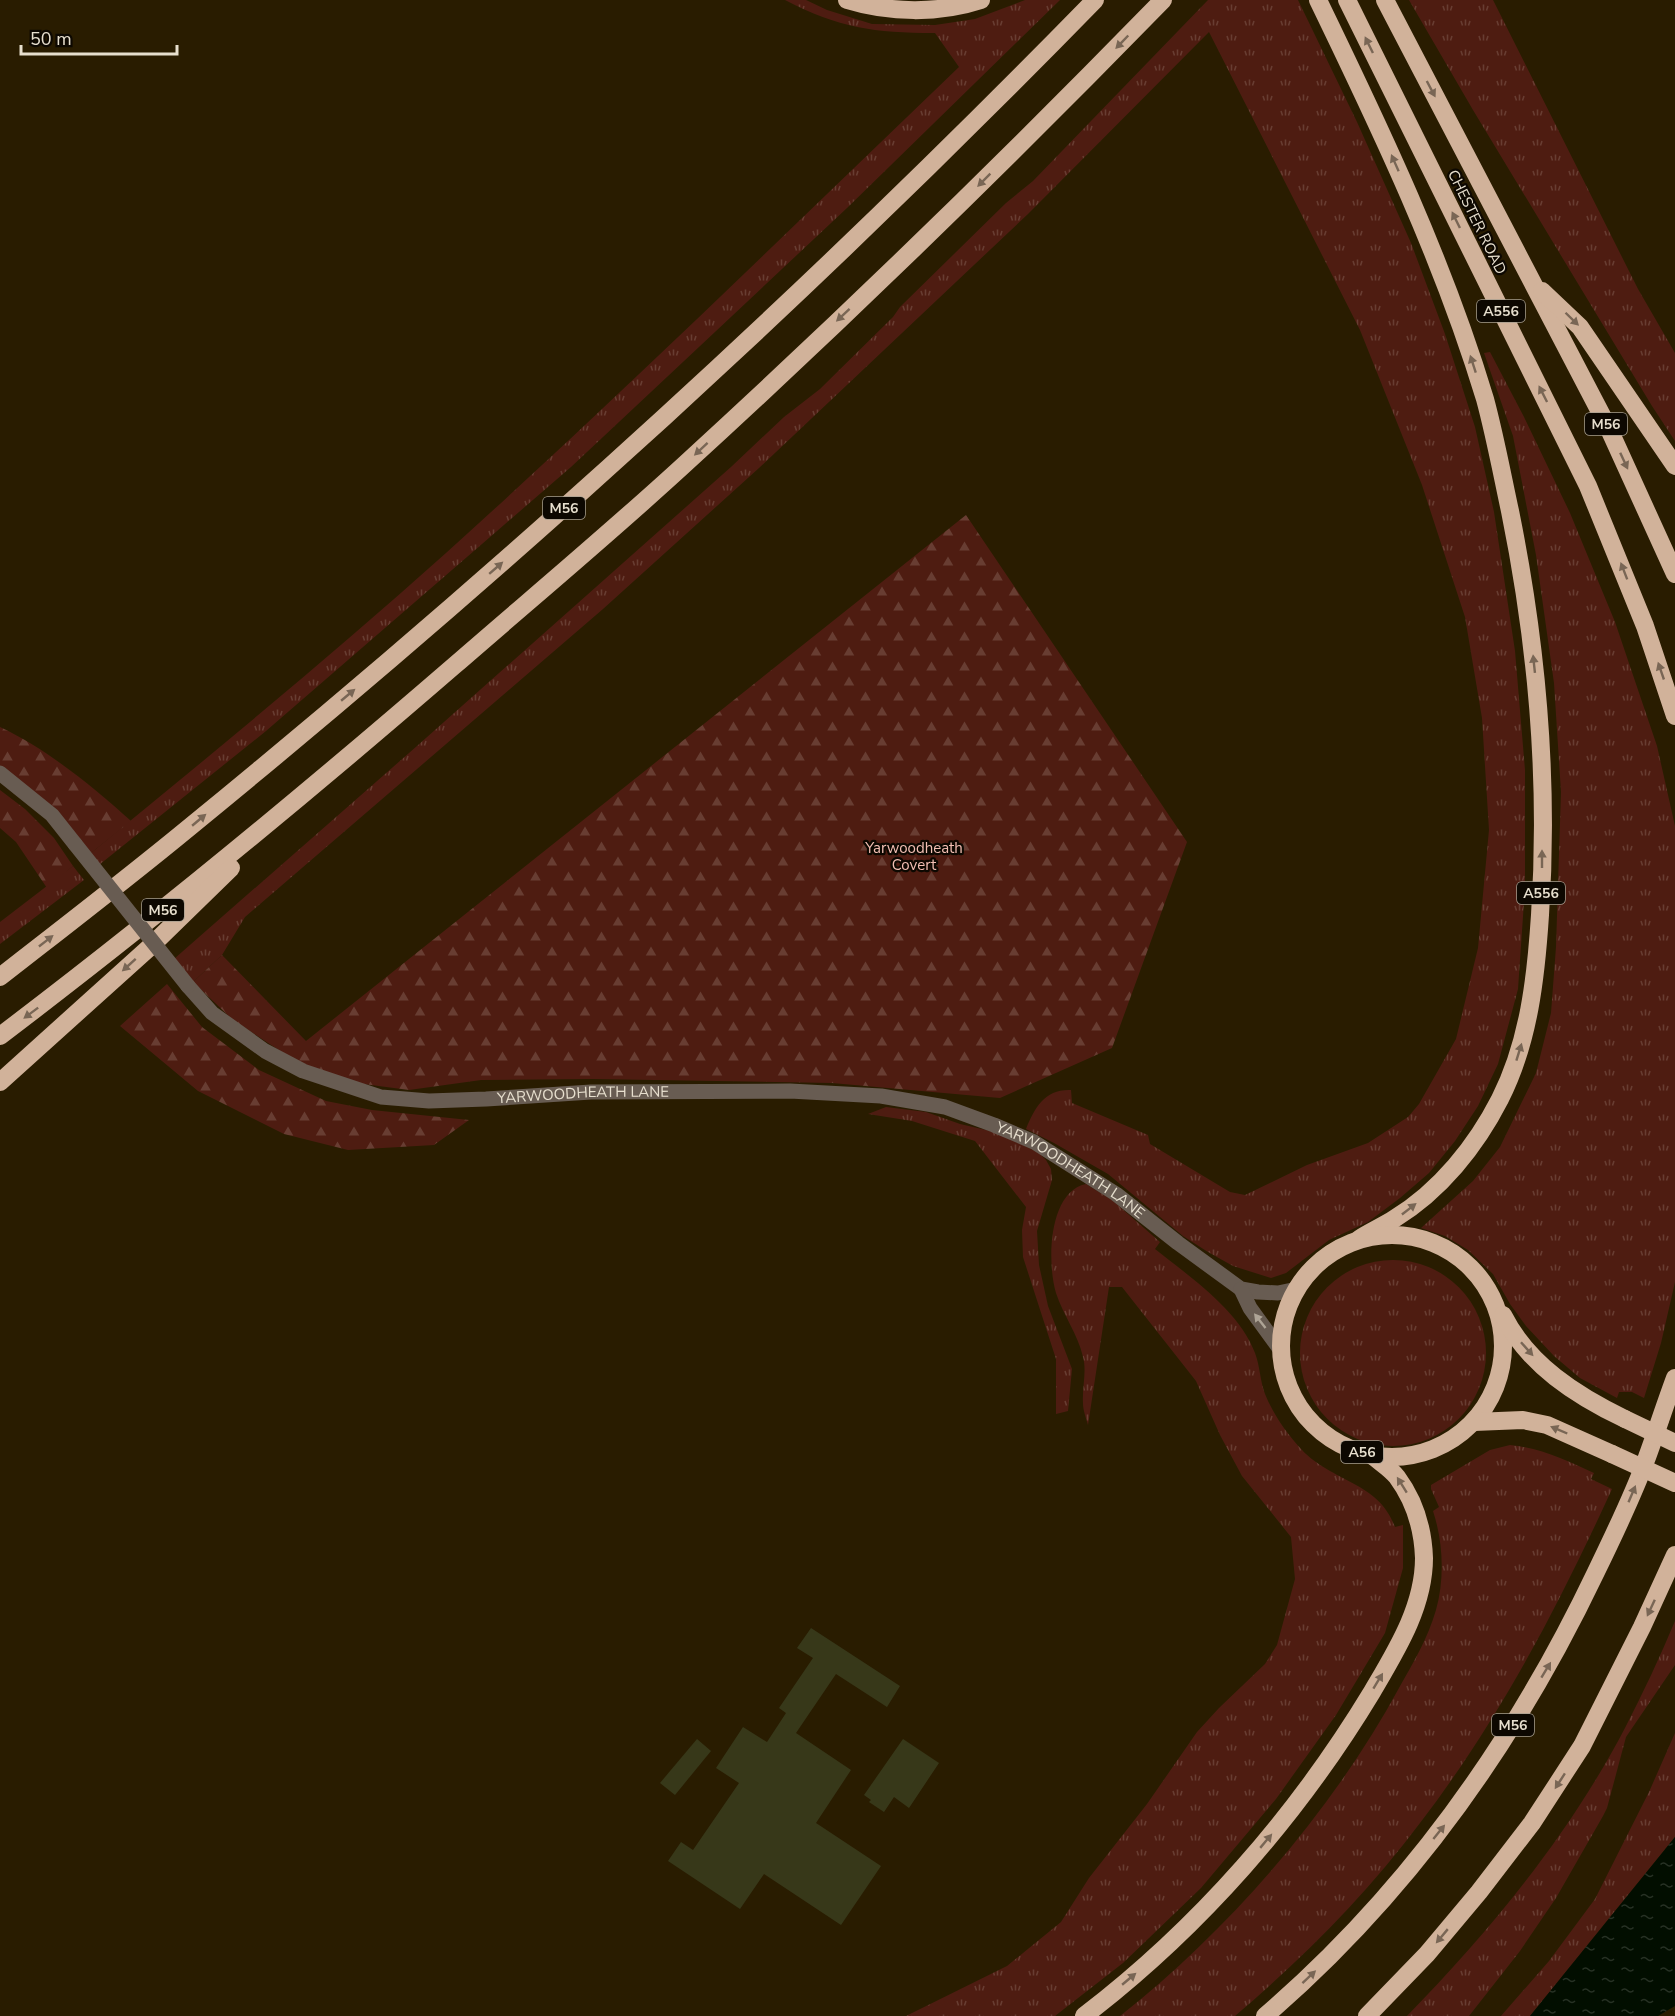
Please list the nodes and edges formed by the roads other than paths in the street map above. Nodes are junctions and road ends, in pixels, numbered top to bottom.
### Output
1 (847, 0) edge
2 (981, 0) edge
3 (1095, 0) edge
4 (1162, 0) edge
5 (1318, 0) edge
6 (1347, 0) edge
7 (1385, 0) edge
8 (1530, 279) junction
9 (1675, 466) edge
10 (1675, 574) edge
11 (1675, 716) edge
12 (0, 773) edge
13 (322, 779) junction
14 (0, 977) edge
15 (0, 1036) edge
16 (0, 1082) edge
17 (1359, 1239) junction
18 (1241, 1289) junction
19 (1297, 1289) junction
20 (1495, 1300) junction
21 (1282, 1352) junction
22 (1675, 1378) edge
23 (1474, 1422) junction
24 (1675, 1443) edge
25 (1373, 1456) junction
26 (1675, 1483) edge
27 (1675, 1555) edge
28 (1084, 2016) edge
29 (1265, 2016) edge
30 (1367, 2016) edge

1 - 2 highway
14 -> 3 highway, M56
4 -> 13 highway, M56
17 -> 5 highway, A556
11 -> 6 highway, CHESTER ROAD / A556
7 -> 8 highway, CHESTER ROAD / A556
8 -> 9 highway
8 -> 10 highway, M56
12 - 18 street, YARWOODHEATH LANE, bridge
13 -> 15 highway, M56
13 -> 16 highway
17 - 19 highway, A56
17 - 20 highway, A56
18 - 19 street, YARWOODHEATH LANE
21 -> 18 street, YARWOODHEATH LANE
19 - 21 highway, A56
20 - 23 highway, A56
20 -> 24 highway, A56, bridge
21 - 25 highway, A56
29 -> 22 highway, M56
23 - 25 highway, A56
26 -> 23 highway, bridge
28 -> 25 highway
27 -> 30 highway

